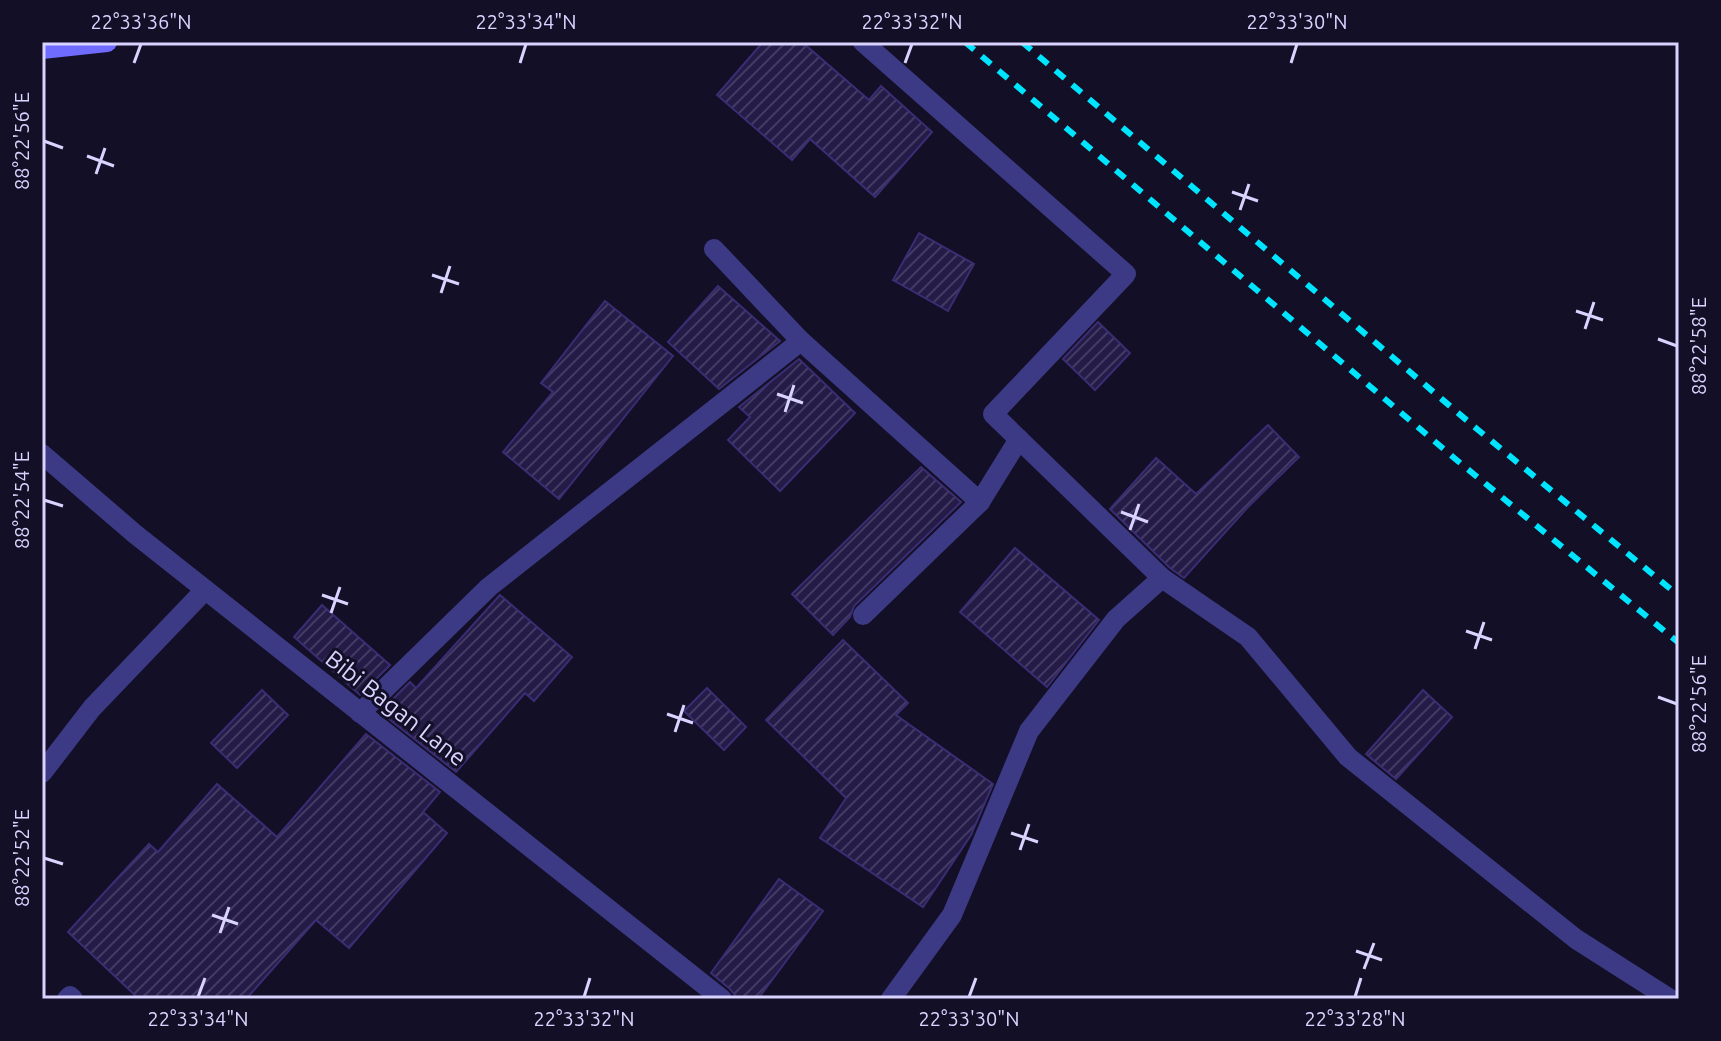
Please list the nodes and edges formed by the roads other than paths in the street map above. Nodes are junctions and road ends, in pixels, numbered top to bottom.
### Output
1 (107, 42) edge
2 (863, 42) edge
3 (42, 49) edge
4 (714, 249) dead end
5 (801, 341) junction
6 (1019, 439) junction
7 (42, 454) edge
8 (980, 502) junction
9 (1162, 578) junction
10 (205, 590) junction
11 (863, 615) dead end
12 (360, 713) junction
13 (42, 773) edge
14 (722, 999) edge
15 (891, 999) edge
16 (1670, 999) edge

1 - 3 main road
2 - 6 street
4 - 5 street
5 - 8 street
5 - 12 street
6 - 8 street
6 - 9 street
7 - 10 street, Bibi Bagan Lane
8 - 11 street
9 - 15 street
9 - 16 street
10 - 12 street, Bibi Bagan Lane
10 - 13 street
12 - 14 street, Bibi Bagan Lane

